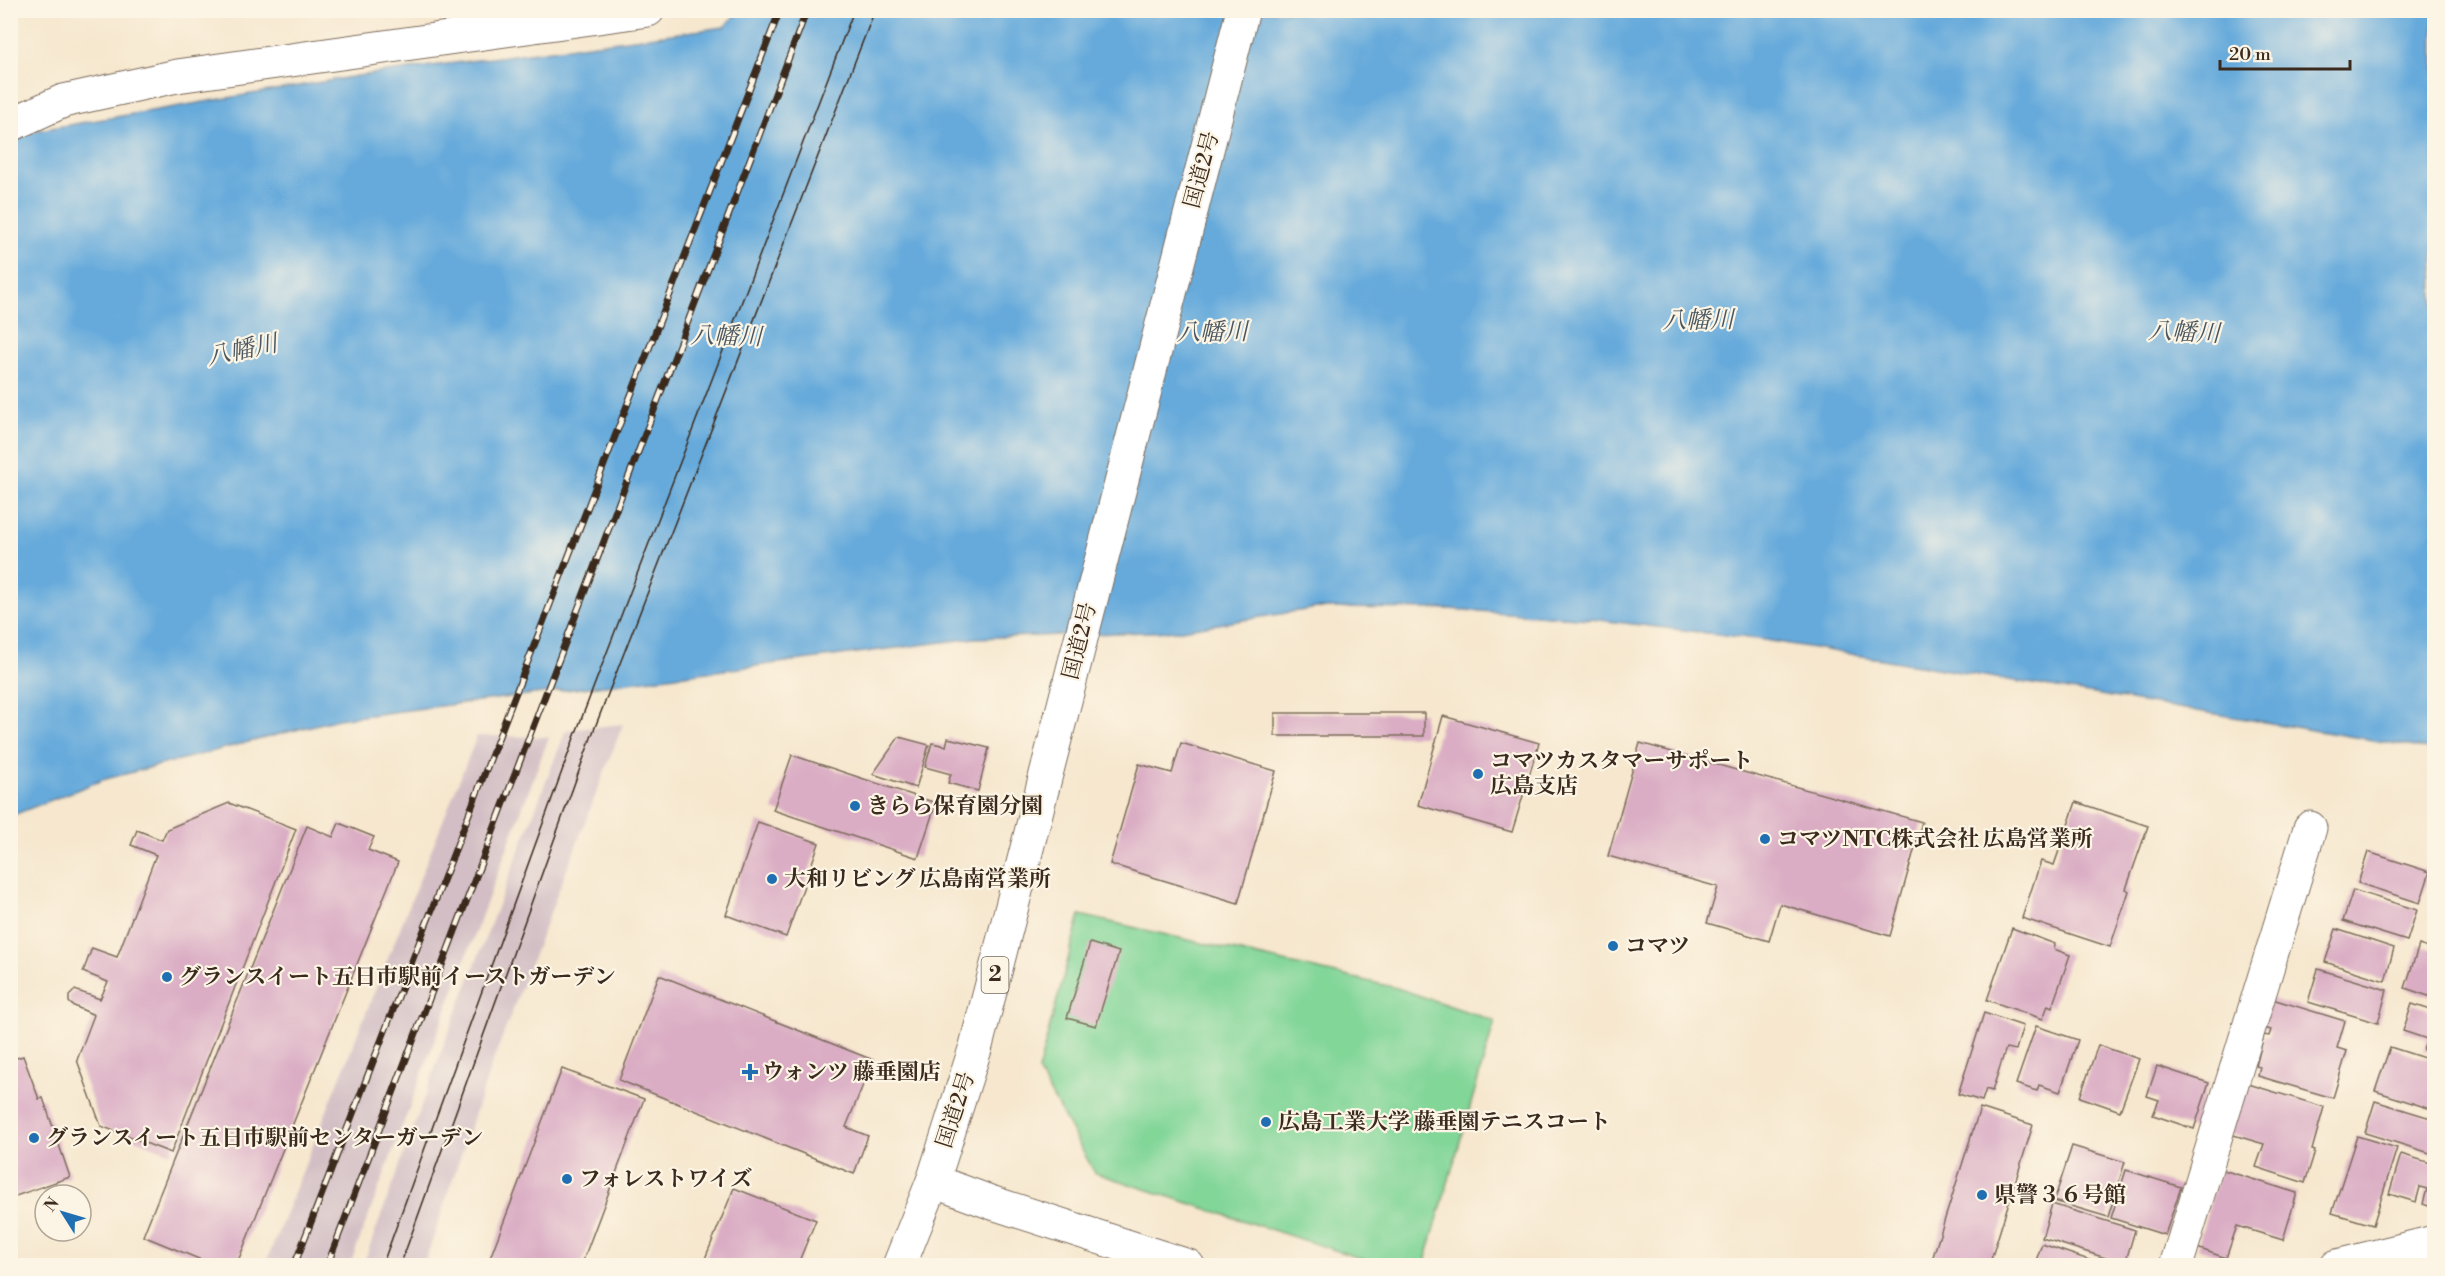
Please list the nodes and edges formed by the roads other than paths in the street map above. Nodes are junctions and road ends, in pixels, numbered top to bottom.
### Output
1 (648, 10) edge
2 (1243, 10) edge
3 (63, 101) junction
4 (10, 104) edge
5 (10, 124) edge
6 (2310, 828) dead end
7 (933, 1181) junction
8 (2434, 1242) edge
9 (899, 1266) edge
10 (1188, 1266) edge
11 (2176, 1266) edge
12 (2337, 1266) edge

1 - 3 main road
2 - 7 main road, 国道2号 / 2
3 - 4 main road
3 - 5 main road
6 - 11 main road
7 - 9 main road, 国道2号 / 2
7 - 10 main road
8 - 12 main road

